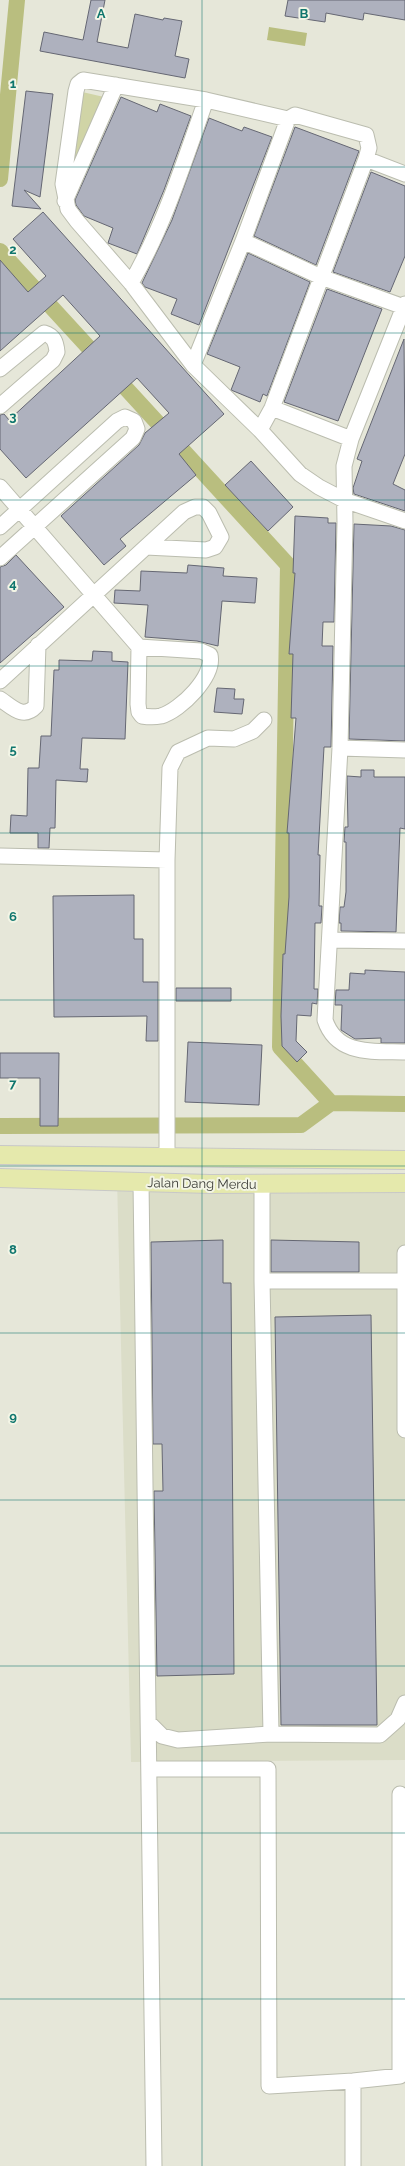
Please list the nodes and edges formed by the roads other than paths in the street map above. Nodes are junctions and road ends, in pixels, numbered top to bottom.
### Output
1 (116, 85) junction
2 (206, 100) junction
3 (288, 119) junction
4 (366, 159) junction
5 (405, 174) edge
6 (66, 201) junction
7 (243, 241) junction
8 (321, 277) junction
9 (131, 283) junction
10 (404, 305) edge
11 (193, 365) junction
12 (0, 369) edge
13 (0, 406) edge
14 (272, 408) junction
15 (260, 430) junction
16 (351, 439) junction
17 (0, 487) edge
18 (344, 500) junction
19 (19, 509) junction
20 (405, 521) edge
21 (0, 527) edge
22 (34, 527) junction
23 (146, 547) dead end
24 (0, 558) edge
25 (95, 595) junction
26 (38, 645) junction
27 (139, 647) junction
28 (0, 681) edge
29 (0, 699) edge
30 (264, 720) dead end
31 (340, 748) junction
32 (405, 750) edge
33 (0, 856) edge
34 (167, 860) junction
35 (331, 940) junction
36 (405, 941) edge
37 (405, 1052) edge
38 (1, 1155) edge
39 (167, 1156) junction
40 (405, 1160) edge
41 (1, 1178) edge
42 (142, 1182) junction
43 (405, 1183) edge
44 (262, 1184) junction
45 (405, 1253) edge
46 (262, 1281) junction
47 (404, 1282) edge
48 (405, 1430) edge
49 (405, 1703) edge
50 (149, 1723) junction
51 (272, 1734) junction
52 (149, 1769) junction
53 (400, 1794) dead end
54 (353, 2081) junction
55 (154, 2166) edge
56 (353, 2166) edge

1 - 2 street
1 - 6 street
1 - 6 street
2 - 3 street
2 - 9 street
3 - 4 street
3 - 7 street
4 - 5 street
4 - 8 street
6 - 9 street
7 - 8 street
7 - 11 street
8 - 10 street
8 - 14 street
9 - 11 street
10 - 16 street
11 - 15 street
12 - 13 street
14 - 15 street
14 - 16 street
15 - 18 street
16 - 18 street
17 - 19 street
18 - 20 street
18 - 31 street
19 - 21 street
19 - 22 street
19 - 22 street
22 - 24 street
22 - 25 street
23 - 25 street
25 - 26 street
25 - 27 street
26 - 28 street
26 - 29 street
27 - 27 street
30 - 34 street
31 - 32 street
31 - 35 street
33 - 34 street
34 - 39 street
35 - 36 street
35 - 37 street
38 - 39 main road, Jalan Dang Merdu
38 - 41 main road
39 - 40 main road, Jalan Dang Merdu
41 - 42 main road, Jalan Dang Merdu
42 - 44 main road, Jalan Dang Merdu
42 - 50 street
43 - 44 main road, Jalan Dang Merdu
44 - 46 street
45 - 47 street
46 - 47 street
46 - 51 street
47 - 48 street
49 - 51 street
50 - 51 street
50 - 52 street
52 - 54 street
52 - 55 street
53 - 54 street
54 - 56 street

